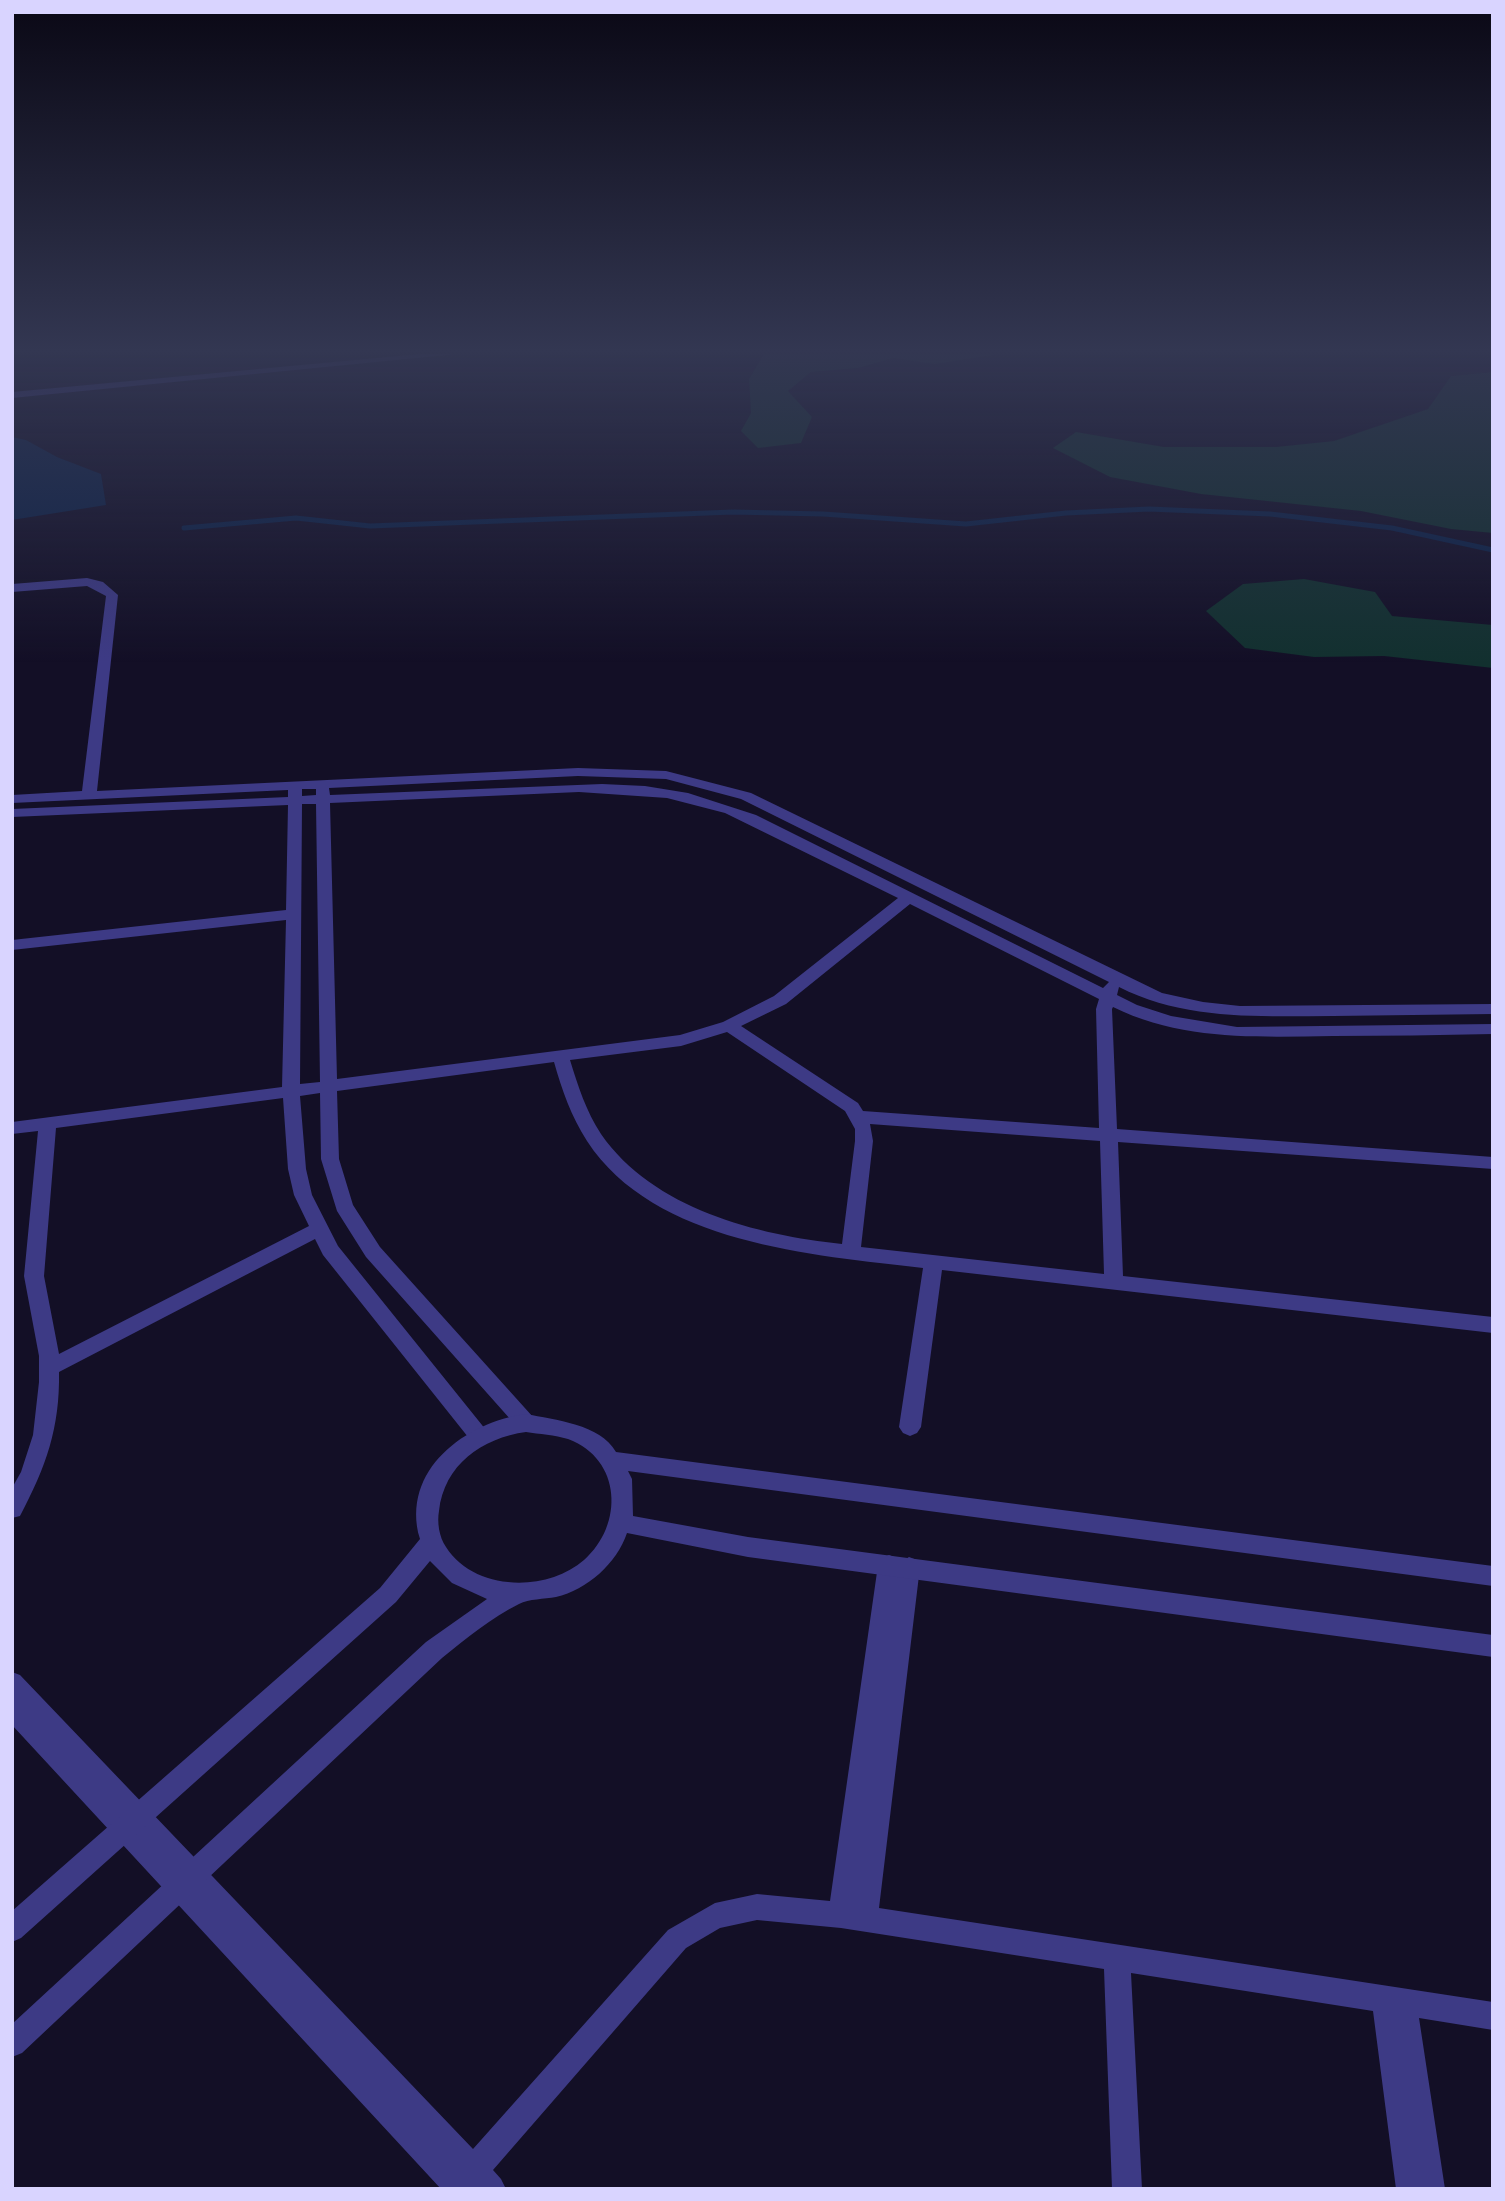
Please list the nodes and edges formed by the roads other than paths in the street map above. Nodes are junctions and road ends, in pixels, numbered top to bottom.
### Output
1 (12, 588) edge
2 (323, 792) junction
3 (295, 794) junction
4 (89, 796) junction
5 (12, 799) edge
6 (12, 813) edge
7 (908, 898) junction
8 (293, 914) junction
9 (12, 945) edge
10 (1117, 980) junction
11 (1106, 997) junction
12 (1493, 1009) edge
13 (1431, 1010) junction
14 (729, 1026) junction
15 (1472, 1029) junction
16 (1493, 1029) edge
17 (1493, 1043) edge
18 (561, 1058) junction
19 (327, 1088) junction
20 (290, 1092) junction
21 (860, 1117) junction
22 (48, 1123) junction
23 (12, 1128) edge
24 (1107, 1135) junction
25 (1493, 1163) edge
26 (316, 1225) junction
27 (851, 1252) junction
28 (933, 1262) junction
29 (1114, 1283) junction
30 (1493, 1325) edge
31 (49, 1362) junction
32 (526, 1423) junction
33 (910, 1427) dead end
34 (479, 1436) junction
35 (612, 1460) junction
36 (12, 1509) edge
37 (622, 1523) junction
38 (430, 1542) junction
39 (899, 1566) junction
40 (1493, 1576) edge
41 (517, 1593) junction
42 (1493, 1646) edge
43 (12, 1683) edge
44 (12, 1708) edge
45 (132, 1822) junction
46 (187, 1881) junction
47 (853, 1917) junction
48 (12, 1928) edge
49 (1117, 1958) junction
50 (1394, 2000) junction
51 (1493, 2016) edge
52 (12, 2043) edge
53 (468, 2184) edge
54 (1127, 2189) edge
55 (1411, 2189) edge
56 (1430, 2189) edge

1 - 4 street
2 - 3 street
2 - 7 street
2 - 10 street
2 - 19 street
3 - 4 street
3 - 6 street
3 - 8 street
4 - 5 street
7 - 11 street
7 - 14 street
8 - 9 street
8 - 20 street
10 - 11 street
10 - 13 street
11 - 15 street
11 - 24 street
12 - 13 street
13 - 15 street
14 - 18 street
14 - 21 street
15 - 16 street
15 - 17 street
18 - 19 street
18 - 27 street
19 - 20 street
19 - 32 street
20 - 22 street
20 - 26 street
21 - 24 street
21 - 27 street
22 - 23 street
22 - 31 street
24 - 25 street
24 - 29 street
26 - 31 street
26 - 34 street
27 - 28 street
28 - 29 street
28 - 33 street
29 - 30 street
31 - 36 street
32 - 34 street
32 - 35 street
34 - 38 street
35 - 37 street
35 - 40 street
37 - 39 street
37 - 41 street
38 - 41 street
38 - 45 street
39 - 42 street
39 - 47 street
41 - 46 street
43 - 45 street
44 - 45 street
45 - 46 street
45 - 48 street
46 - 52 street
46 - 53 street
47 - 49 street
47 - 53 street
49 - 50 street
49 - 54 street
50 - 51 street
50 - 55 street
50 - 56 street

